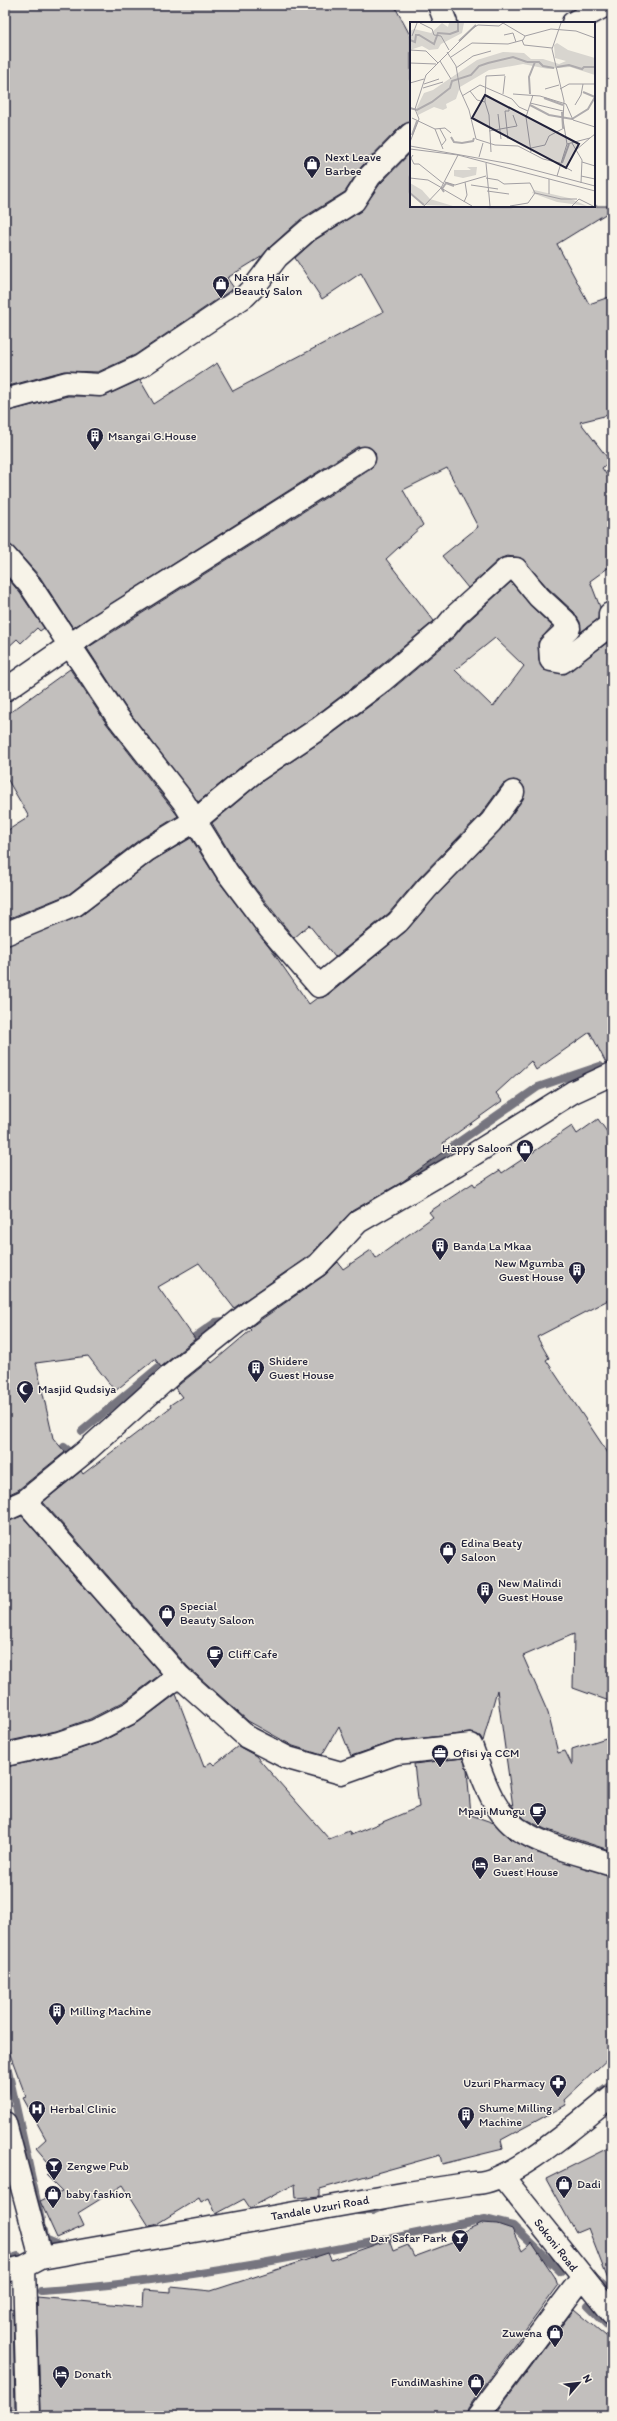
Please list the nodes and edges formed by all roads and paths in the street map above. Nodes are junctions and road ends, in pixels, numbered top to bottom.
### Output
1 (439, 5) edge
2 (606, 5) edge
3 (446, 22) edge
4 (575, 22) edge
5 (410, 135) edge
6 (5, 400) edge
7 (364, 458) dead end
8 (5, 556) edge
9 (610, 614) dead end
10 (71, 645) junction
11 (5, 690) edge
12 (513, 792) dead end
13 (196, 820) junction
14 (5, 934) edge
15 (612, 1074) edge
16 (25, 1501) junction
17 (5, 1510) edge
18 (179, 1676) junction
19 (5, 1755) edge
20 (612, 1864) edge
21 (612, 2096) edge
22 (5, 2123) edge
23 (502, 2176) junction
24 (23, 2265) edge
25 (582, 2278) junction
26 (612, 2313) edge
27 (28, 2416) edge
28 (478, 2416) edge

1 - 3 street
2 - 4 street
5 - 6 street
7 - 10 street
8 - 10 street
9 - 13 street
10 - 11 street
10 - 13 street
12 - 13 street
13 - 14 street
15 - 16 street
16 - 17 street
16 - 18 street
18 - 19 street
18 - 20 street
21 - 23 street, Tandale Uzuri Road
22 - 24 street
23 - 24 street, Tandale Uzuri Road
23 - 25 street, Sokoni Road
24 - 27 street
25 - 26 street, Sokoni Road
25 - 28 street

